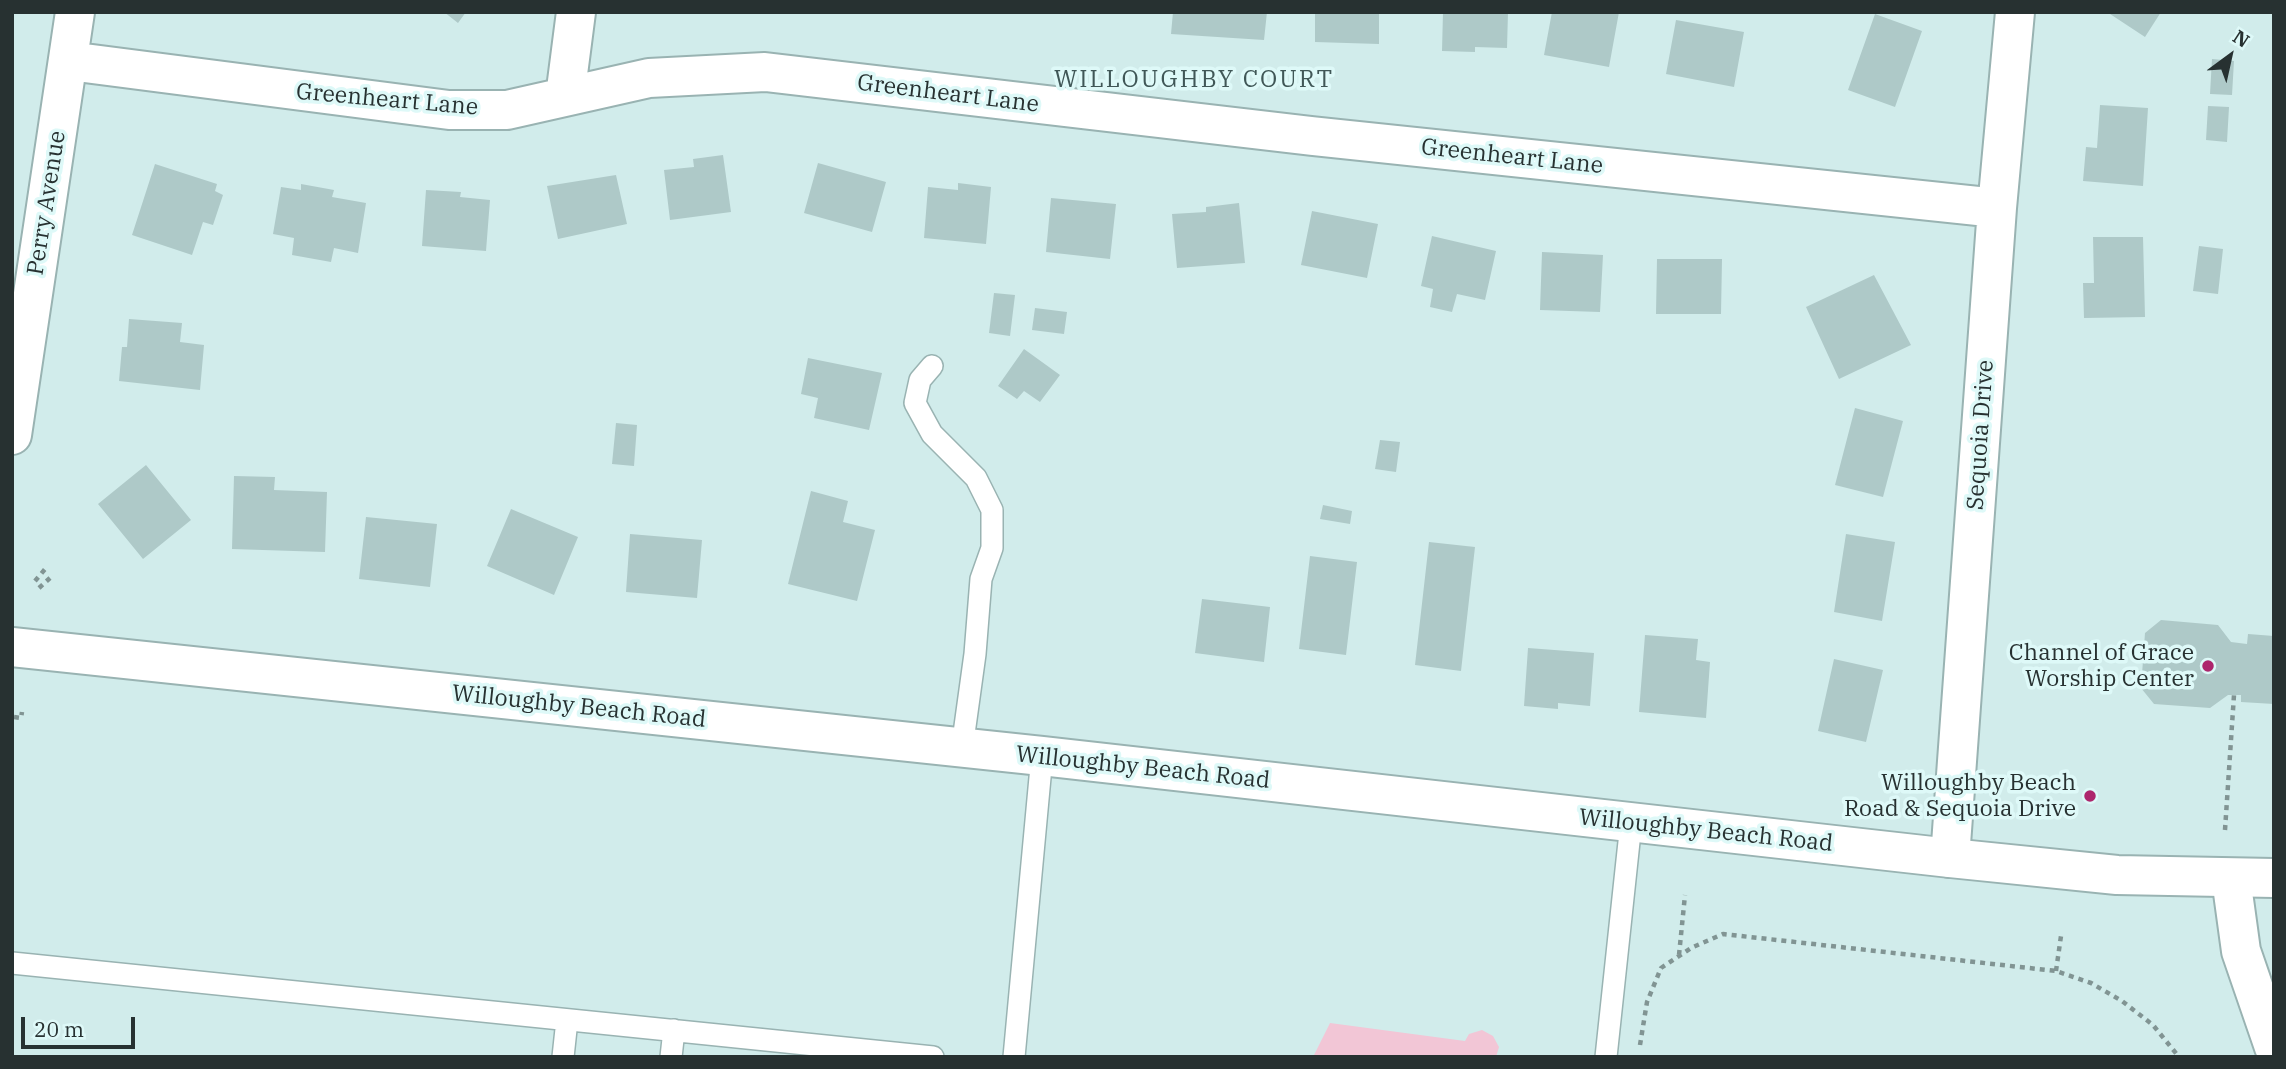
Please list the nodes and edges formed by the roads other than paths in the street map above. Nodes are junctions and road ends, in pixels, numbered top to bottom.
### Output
1 (75, 12) edge
2 (576, 12) edge
3 (2015, 12) edge
4 (69, 61) junction
5 (565, 97) junction
6 (1997, 208) junction
7 (932, 366) dead end
8 (12, 435) edge
9 (12, 646) edge
10 (962, 748) junction
11 (1042, 756) junction
12 (1631, 823) junction
13 (1950, 858) junction
14 (2231, 878) junction
15 (2274, 878) edge
16 (12, 963) edge
17 (568, 1020) junction
18 (674, 1030) junction
19 (2274, 1047) edge
20 (771, 1049) edge
21 (563, 1057) edge
22 (671, 1057) edge
23 (933, 1057) edge
24 (1014, 1057) edge
25 (1606, 1057) edge

1 - 4 street, Perry Avenue
2 - 5 street
3 - 6 street, Sequoia Drive
4 - 5 street, Greenheart Lane
4 - 8 street, Perry Avenue
5 - 6 street, Greenheart Lane
6 - 13 street, Sequoia Drive
7 - 10 lane
9 - 10 street, Willoughby Beach Road
10 - 11 street, Willoughby Beach Road
11 - 12 street, Willoughby Beach Road
11 - 24 lane
12 - 13 street, Willoughby Beach Road
12 - 25 lane
13 - 14 street, Willoughby Beach Road
14 - 15 street, Willoughby Beach Road
14 - 19 street
16 - 17 lane
17 - 18 lane
17 - 21 lane
18 - 20 lane
18 - 22 lane
20 - 23 lane

